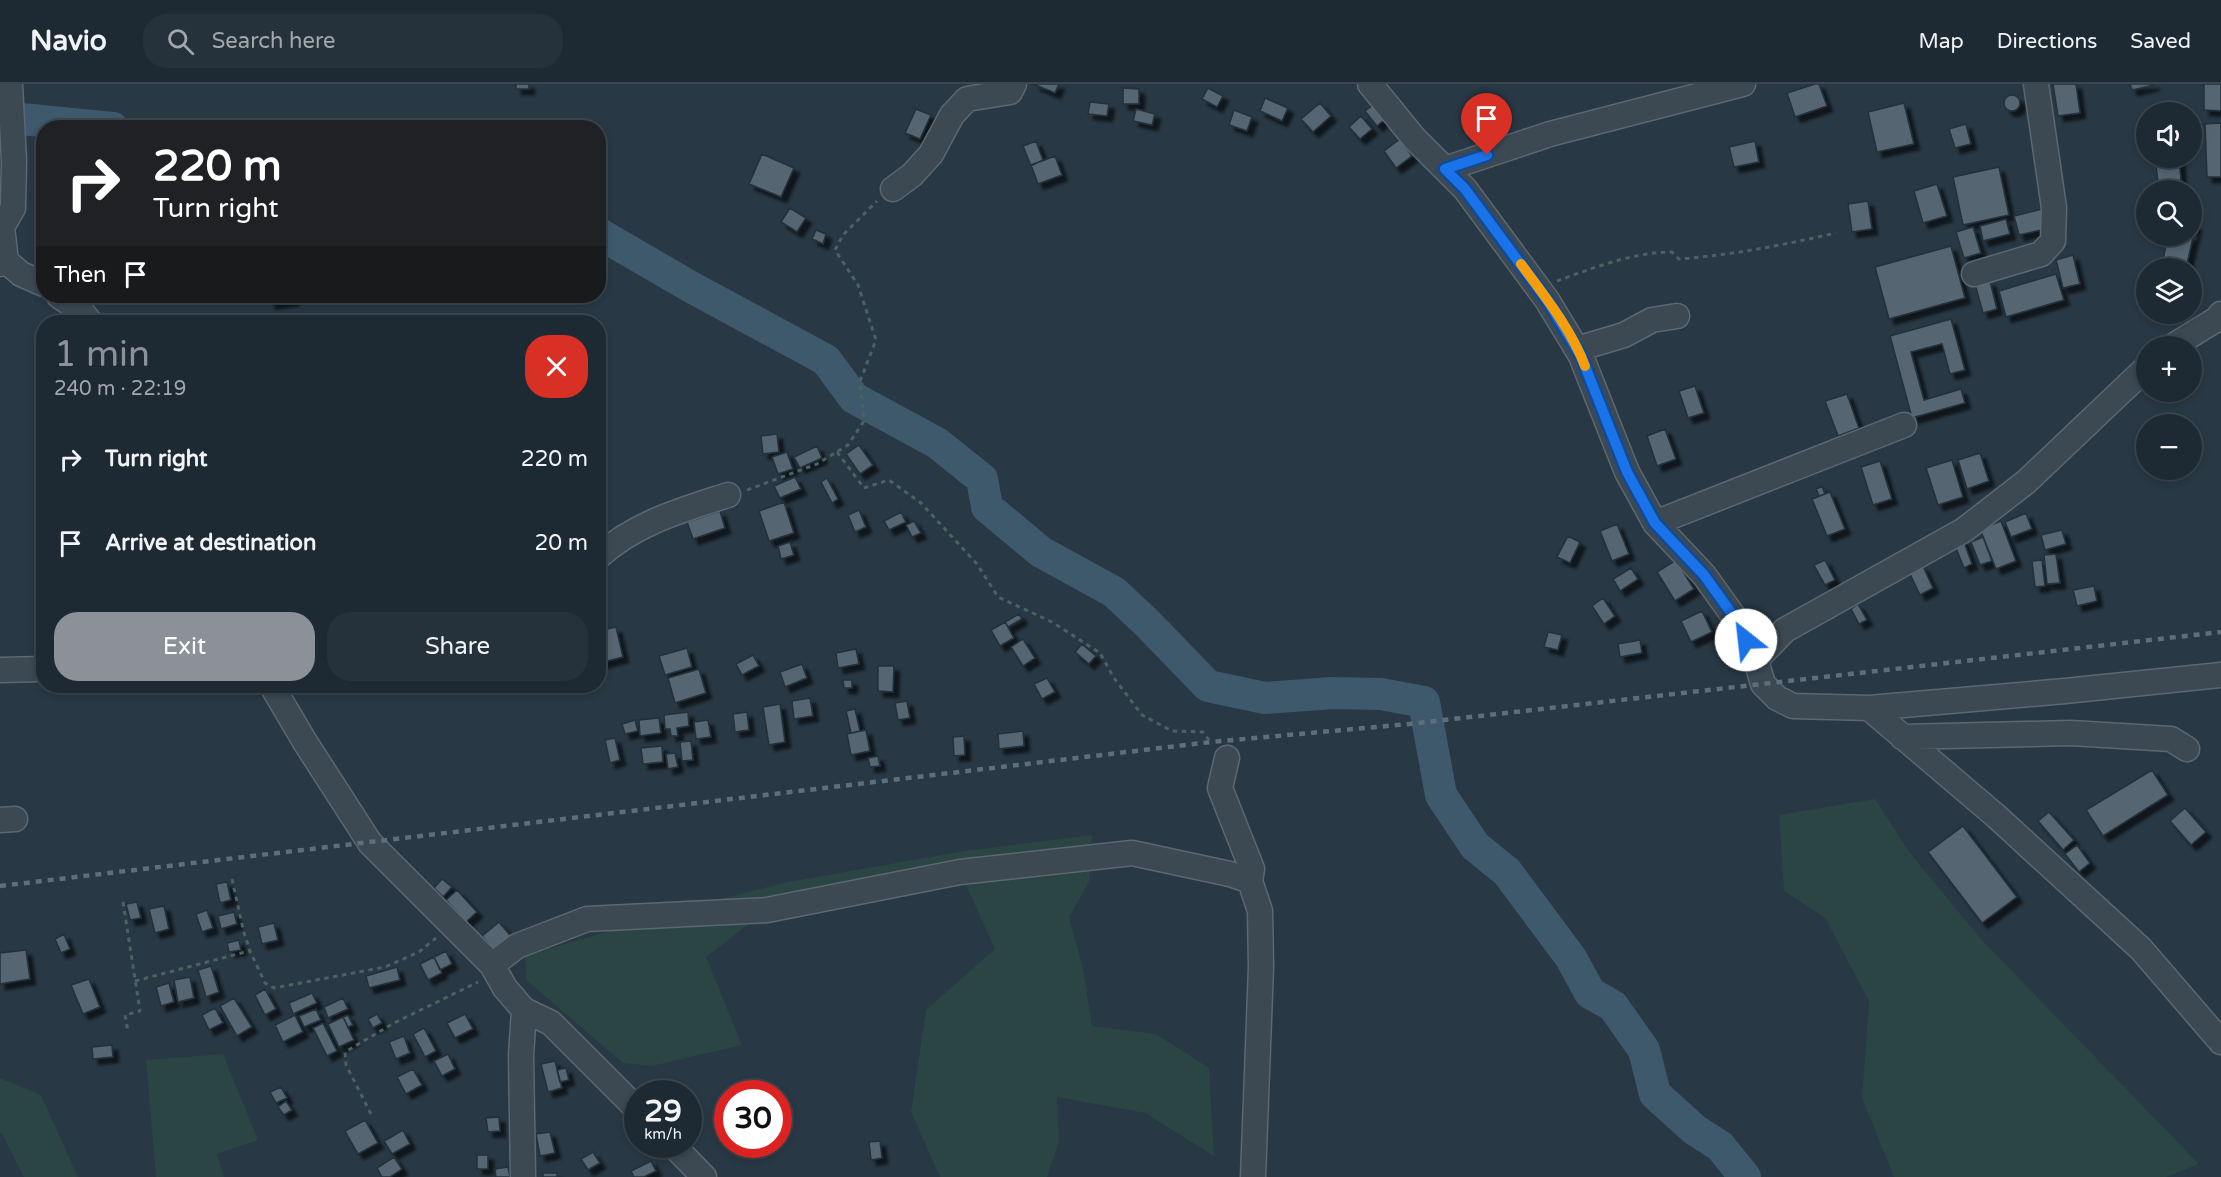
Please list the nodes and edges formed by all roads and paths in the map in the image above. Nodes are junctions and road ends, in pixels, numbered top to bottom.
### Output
1 (10, 84) edge
2 (1014, 84) edge
3 (1370, 84) edge
4 (1743, 84) edge
5 (2036, 84) edge
6 (1677, 92) edge
7 (1445, 169) junction
8 (893, 189) joint
9 (1836, 233) dead end
10 (3, 263) edge
11 (1974, 274) dead end
12 (36, 281) edge
13 (1538, 288) junction
14 (69, 303) edge
15 (2221, 314) edge
16 (84, 315) edge
17 (1677, 316) dead end
18 (2189, 336) edge
19 (1577, 349) junction
20 (2136, 378) edge
21 (1904, 425) dead end
22 (837, 452) junction
23 (728, 495) joint
24 (1655, 523) junction
25 (606, 550) edge
26 (1756, 660) junction
27 (36, 669) edge
28 (0, 670) edge
29 (2221, 675) edge
30 (276, 693) edge
31 (1869, 708) junction
32 (1902, 737) junction
33 (2187, 749) dead end
34 (1227, 758) joint
35 (232, 879) dead end
36 (1250, 881) junction
37 (123, 902) dead end
38 (452, 925) junction
39 (250, 951) junction
40 (494, 969) junction
41 (135, 981) junction
42 (524, 1010) junction
43 (128, 1032) dead end
44 (2221, 1042) edge
45 (624, 1096) edge
46 (371, 1114) dead end
47 (686, 1158) edge
48 (523, 1177) edge
49 (704, 1177) edge
50 (1253, 1177) edge

1 - 10 street
2 - 8 street
3 - 7 street
4 - 6 street
5 - 11 street
6 - 7 street
7 - 13 street
8 - 22 path
9 - 13 path
10 - 12 street
13 - 19 street
14 - 16 street
15 - 18 street
17 - 19 street
19 - 24 street
20 - 26 street
21 - 24 street
22 - 23 path
22 - 34 path
23 - 25 street
24 - 26 street
26 - 31 street
27 - 28 street
29 - 31 street
30 - 38 street
31 - 32 street
32 - 33 street
32 - 44 street
34 - 36 street
35 - 39 path
36 - 40 street
36 - 50 street
37 - 41 path
38 - 39 path
38 - 40 street
39 - 41 path
40 - 42 street
40 - 46 path
41 - 43 path
42 - 45 street
42 - 48 street
47 - 49 street

